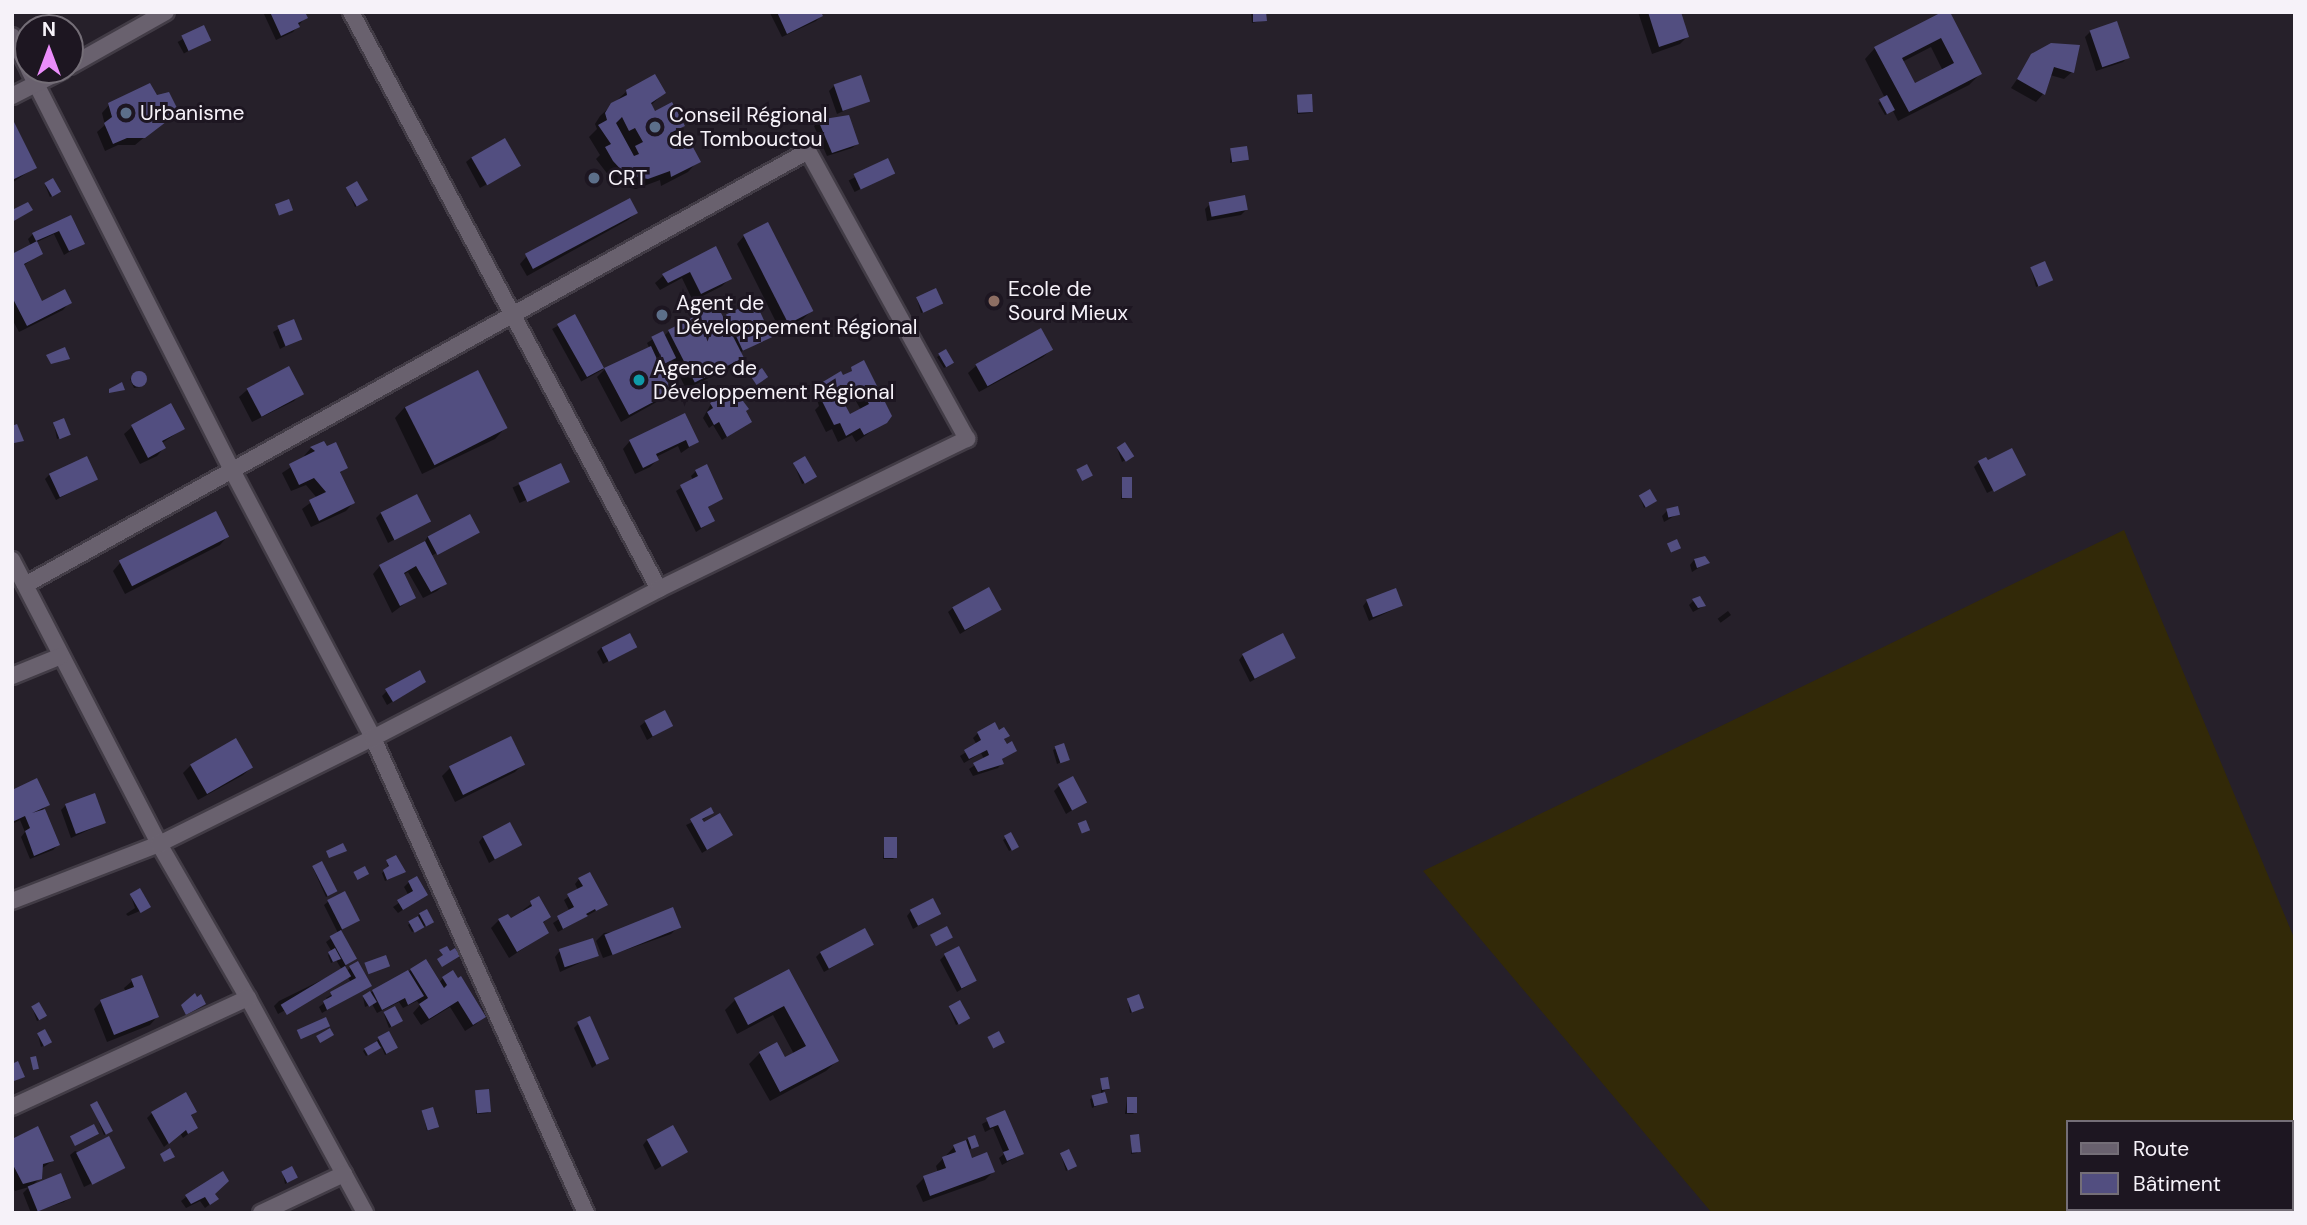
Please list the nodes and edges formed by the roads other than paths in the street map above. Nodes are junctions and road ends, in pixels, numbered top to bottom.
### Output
1 (166, 12) edge
2 (351, 12) edge
3 (84, 58) edge
4 (36, 84) edge
5 (514, 315) junction
6 (233, 472) junction
7 (12, 560) edge
8 (25, 585) junction
9 (659, 589) junction
10 (61, 656) junction
11 (12, 676) edge
12 (373, 738) junction
13 (159, 844) junction
14 (13, 898) edge
15 (248, 998) junction
16 (12, 1107) edge
17 (344, 1174) junction
18 (261, 1213) edge
19 (365, 1213) edge
20 (586, 1213) edge

1 - 3 street
2 - 5 street
4 - 6 street
5 - 6 street
5 - 9 street
5 - 9 street
6 - 8 street
6 - 12 street
7 - 8 street
8 - 10 street
9 - 12 street
10 - 11 street
10 - 13 street
12 - 13 street
12 - 20 street
13 - 14 street
13 - 15 street
15 - 16 street
15 - 17 street
17 - 18 street
17 - 19 street

